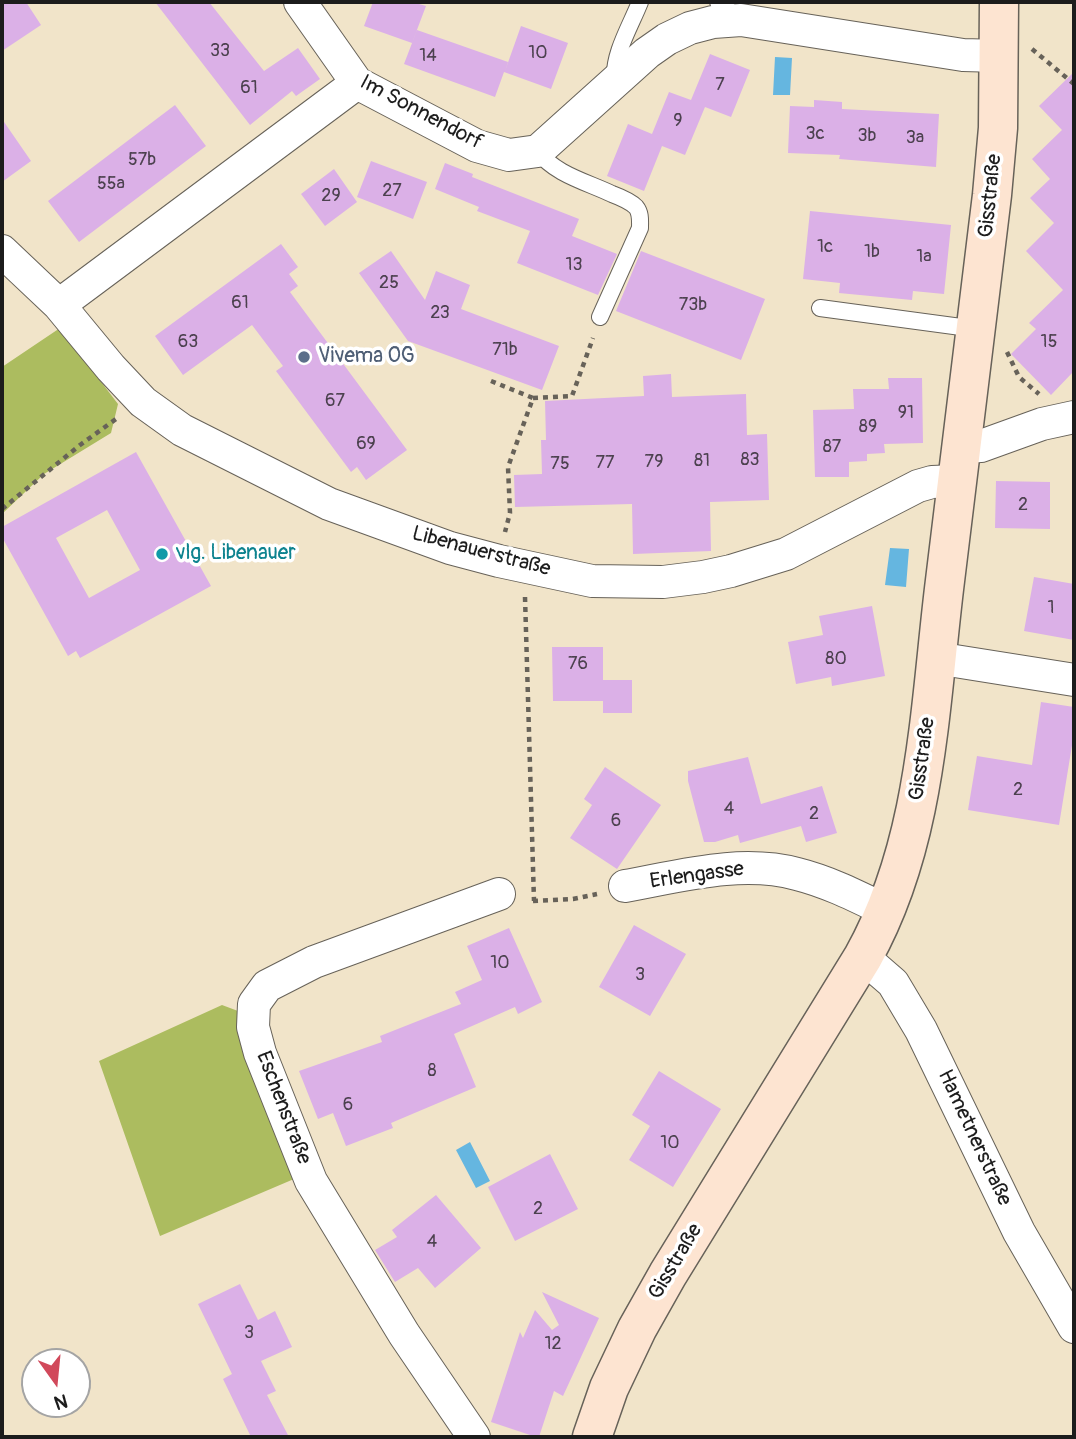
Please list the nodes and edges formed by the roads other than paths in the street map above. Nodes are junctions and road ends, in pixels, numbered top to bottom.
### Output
1 (300, 2) edge
2 (640, 2) edge
3 (999, 2) edge
4 (729, 11) edge
5 (1000, 49) junction
6 (616, 81) junction
7 (357, 83) junction
8 (538, 151) junction
9 (2, 251) edge
10 (59, 305) junction
11 (820, 308) dead end
12 (600, 317) road end
13 (975, 335) junction
14 (1074, 417) edge
15 (959, 464) junction
16 (936, 657) junction
17 (1074, 680) edge
18 (625, 886) road end
19 (499, 894) road end
20 (887, 911) junction
21 (863, 957) junction
22 (1074, 1327) edge
23 (474, 1437) edge
24 (592, 1437) edge

1 - 7 street, Im Sonnendorf
2 - 6 lane
3 - 5 street, Gisstraße
4 - 5 street
4 - 6 street
5 - 13 street, Gisstraße
6 - 8 street
7 - 8 street, Im Sonnendorf
7 - 10 street
8 - 12 lane
9 - 10 street, Libenauerstraße
10 - 15 street, Libenauerstraße
11 - 13 lane
13 - 15 street, Gisstraße
14 - 15 street, Libenauerstraße
15 - 16 street, Gisstraße
16 - 17 street
16 - 20 street, Gisstraße
18 - 20 street, Erlengasse
19 - 23 street, Eschenstraße
20 - 21 street, Gisstraße
21 - 22 street, Hametnerstraße
21 - 24 street, Gisstraße

